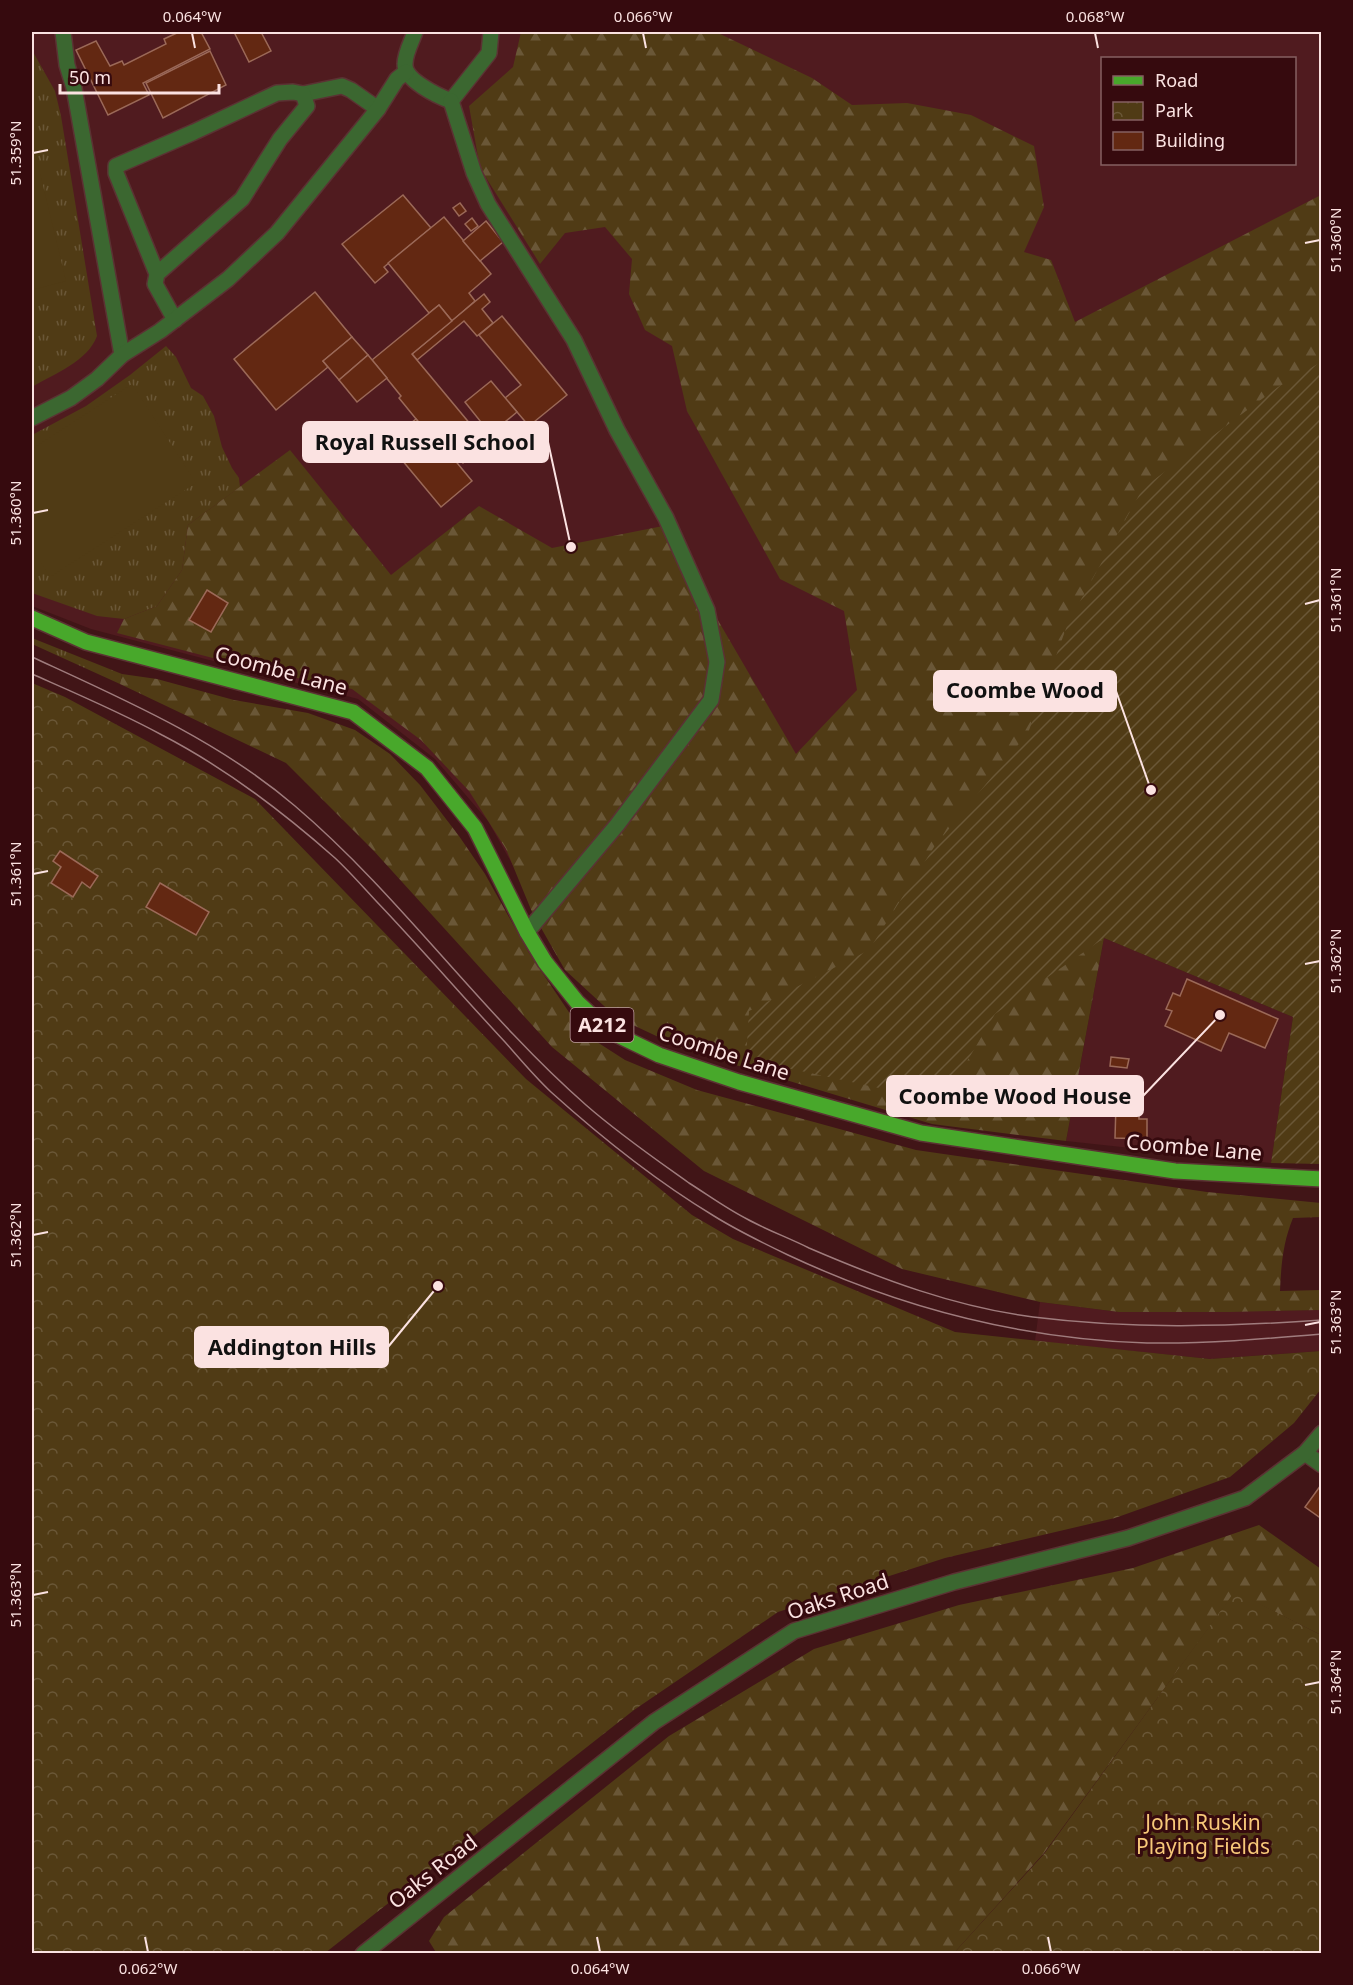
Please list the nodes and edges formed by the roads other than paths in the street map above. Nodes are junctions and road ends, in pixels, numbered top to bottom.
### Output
1 (63, 32) edge
2 (415, 32) edge
3 (491, 32) edge
4 (406, 72) junction
5 (303, 94) junction
6 (451, 101) junction
7 (378, 109) junction
8 (157, 274) junction
9 (175, 320) junction
10 (122, 355) junction
11 (32, 418) edge
12 (32, 618) edge
13 (527, 932) junction
14 (1322, 1179) edge
15 (1322, 1433) edge
16 (1305, 1453) junction
17 (1322, 1465) edge
18 (363, 1953) edge

1 - 10 street
2 - 4 street
3 - 6 street
4 - 6 street
4 - 7 street
5 - 7 street
5 - 8 street
5 - 8 street
6 - 13 street
7 - 9 street
8 - 9 street
9 - 10 street
10 - 11 street
12 - 13 main road, Coombe Lane / A212
13 - 14 main road, Coombe Lane / A212
15 - 16 street, Oaks Road
16 - 17 street
16 - 18 street, Oaks Road

